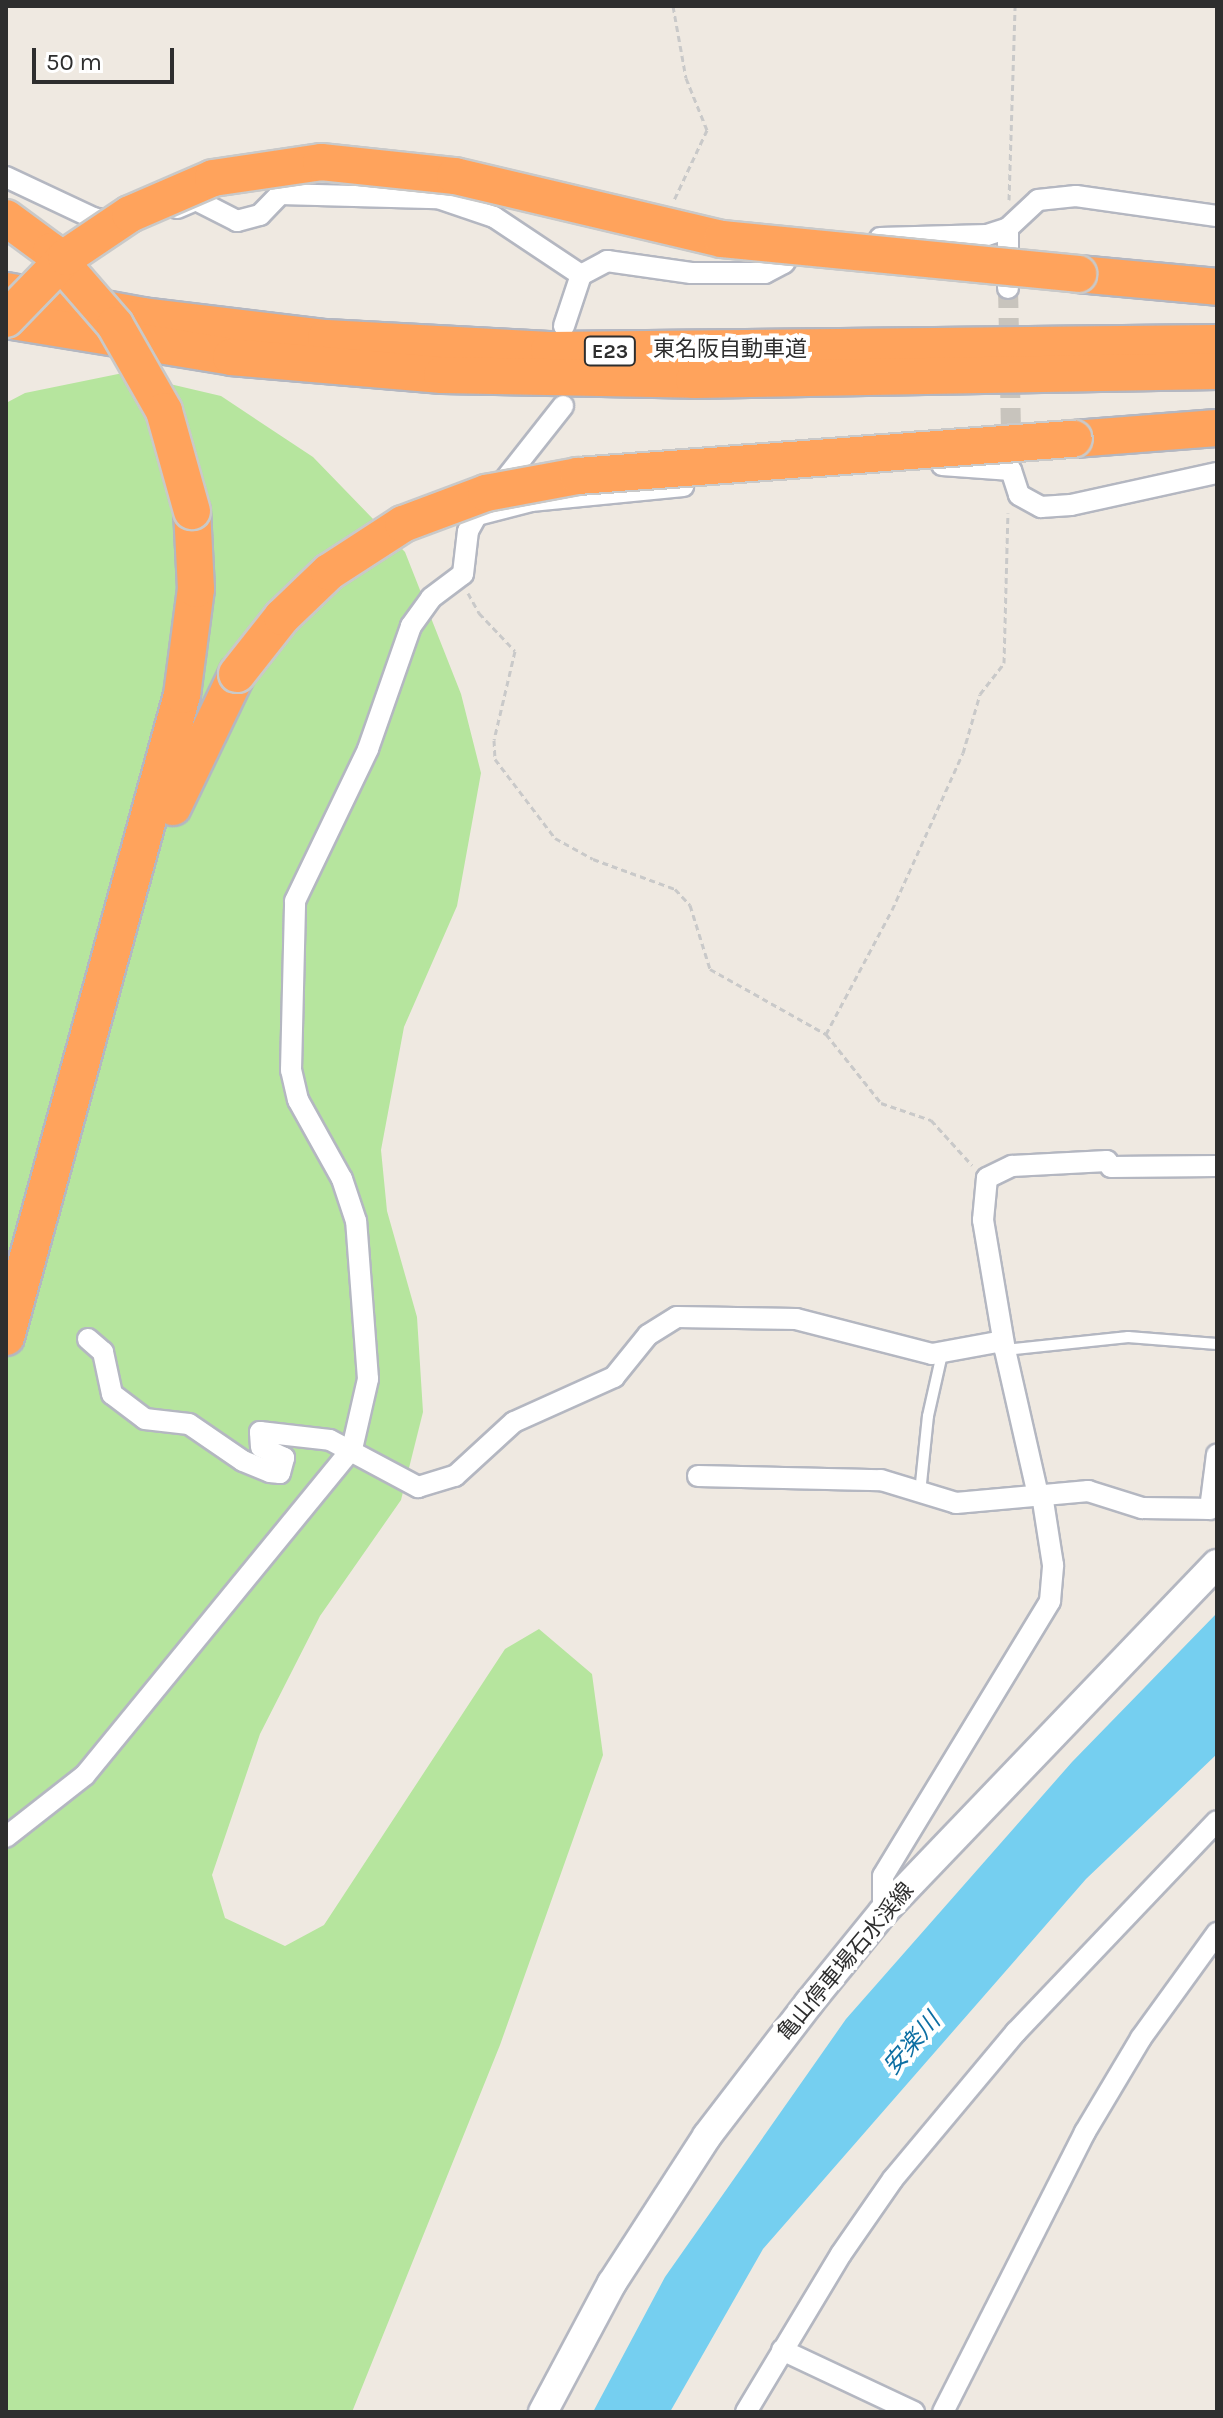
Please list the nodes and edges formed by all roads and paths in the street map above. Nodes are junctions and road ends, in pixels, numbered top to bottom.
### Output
1 (673, 6) edge
2 (1015, 6) edge
3 (6, 177) edge
4 (683, 208) dead end
5 (1217, 216) edge
6 (6, 218) edge
7 (1008, 228) junction
8 (581, 275) junction
9 (1217, 287) edge
10 (1008, 288) tunnel mouth
11 (6, 291) edge
12 (6, 320) edge
13 (564, 326) dead end
14 (1217, 343) edge
15 (1217, 371) edge
16 (563, 406) dead end
17 (1217, 428) edge
18 (1011, 429) tunnel mouth
19 (1011, 470) junction
20 (1217, 473) edge
21 (1019, 495) junction
22 (477, 515) junction
23 (463, 574) junction
24 (826, 1034) junction
25 (1217, 1166) edge
26 (52, 1169) junction
27 (987, 1178) junction
28 (6, 1337) edge
29 (88, 1339) dead end
30 (1217, 1344) edge
31 (1004, 1346) junction
32 (942, 1354) junction
33 (352, 1449) junction
34 (1217, 1454) edge
35 (698, 1476) dead end
36 (920, 1493) junction
37 (1040, 1495) junction
38 (1217, 1564) edge
39 (1217, 1821) edge
40 (6, 1837) edge
41 (883, 1912) junction
42 (1217, 1933) edge
43 (782, 2350) junction
44 (543, 2412) edge
45 (746, 2412) edge
46 (914, 2412) edge
47 (943, 2412) edge

1 - 4 path
2 - 7 path
3 - 8 street
5 - 7 street
6 - 26 highway, bridge
7 - 8 street
7 - 10 street
8 - 13 street
9 - 12 highway, bridge
11 - 14 highway, 東名阪自動車道 / E23
12 - 15 highway, 東名阪自動車道 / E23
16 - 22 street
17 - 26 highway, bridge
18 - 19 street
19 - 21 street
19 - 22 street
20 - 21 street
21 - 24 path
22 - 23 street
23 - 24 path
23 - 33 street
24 - 27 path
25 - 27 street
26 - 28 highway
27 - 31 street
29 - 33 street
30 - 31 lane
31 - 32 street
31 - 37 street
32 - 33 street
32 - 36 lane
33 - 40 street
34 - 37 street
35 - 36 street
36 - 37 street
37 - 41 street
38 - 41 main road, 亀山停車場石水渓線
39 - 43 street
41 - 44 main road, 亀山停車場石水渓線
42 - 47 street
43 - 45 street
43 - 46 street

